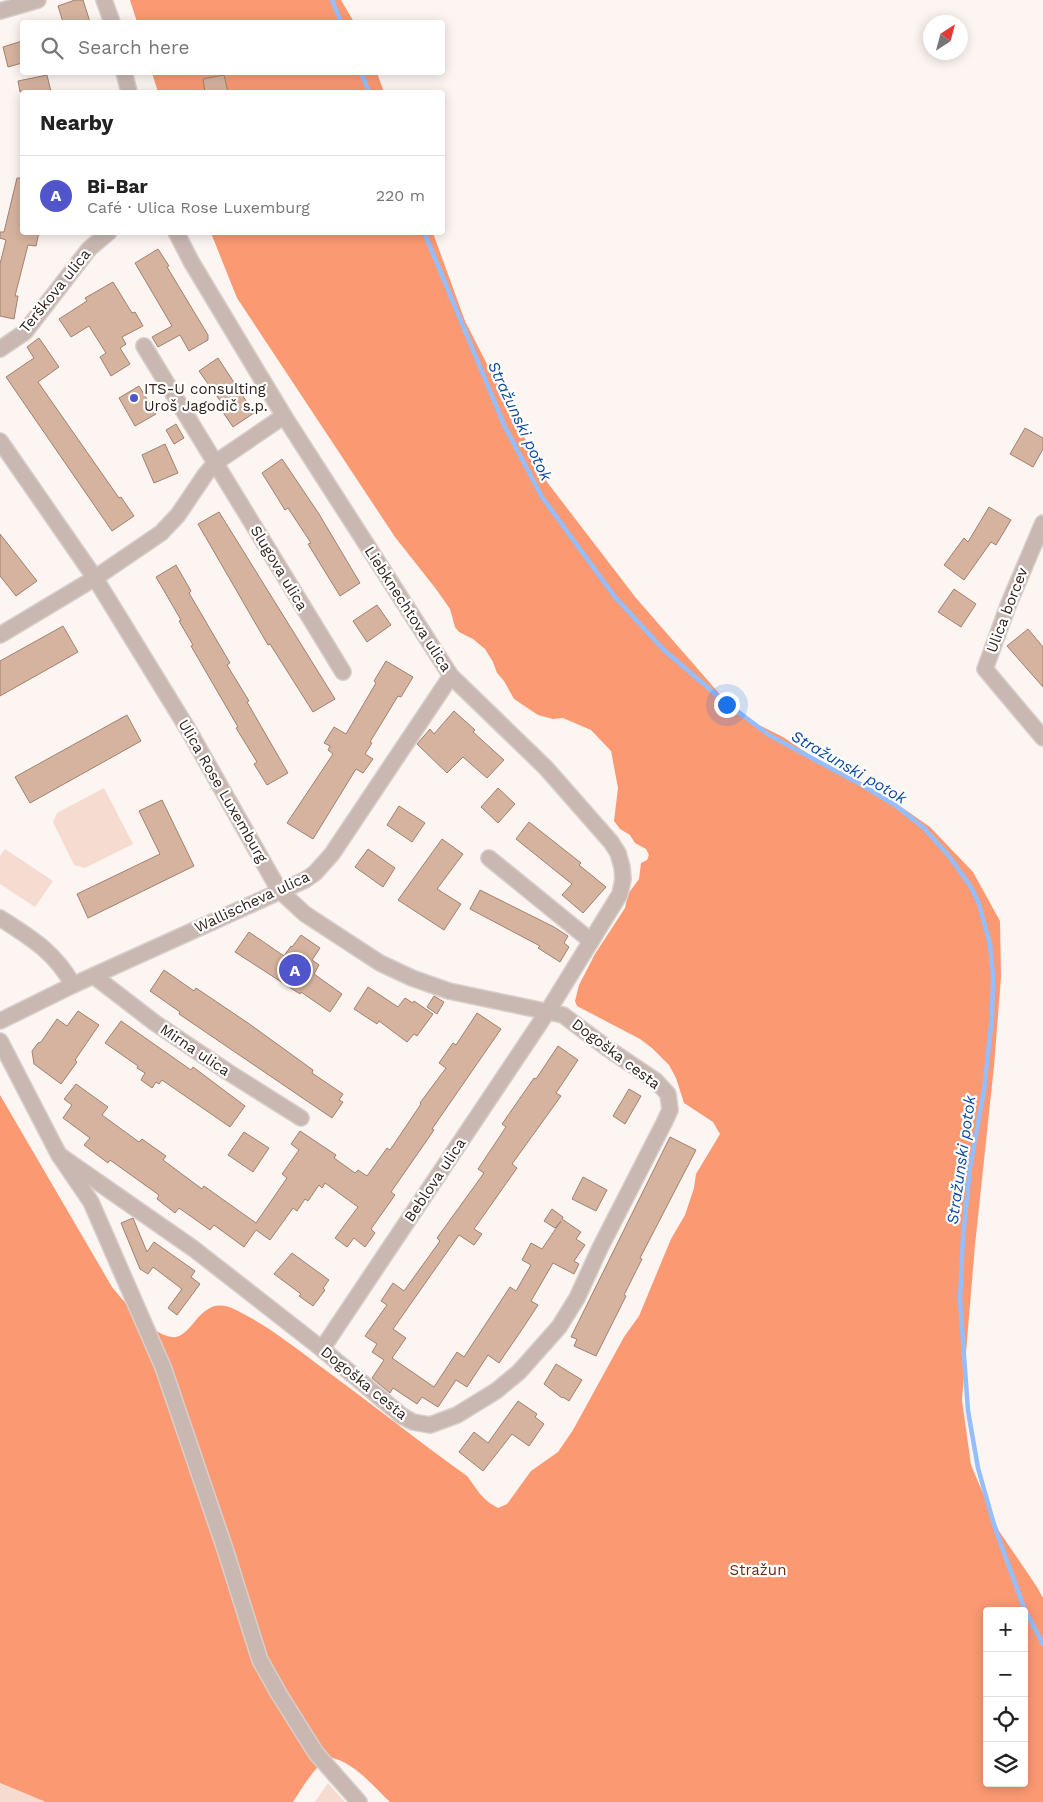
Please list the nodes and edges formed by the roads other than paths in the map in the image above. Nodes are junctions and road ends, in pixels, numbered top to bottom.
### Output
1 (38, 0) edge
2 (104, 0) edge
3 (0, 11) edge
4 (111, 20) edge
5 (125, 75) edge
6 (128, 90) edge
7 (105, 235) edge
8 (178, 235) edge
9 (144, 346) dead end
10 (0, 349) edge
11 (284, 416) junction
12 (0, 442) edge
13 (216, 463) junction
14 (1043, 523) edge
15 (95, 578) junction
16 (0, 635) edge
17 (343, 672) dead end
18 (451, 676) junction
19 (1043, 738) edge
20 (489, 858) dead end
21 (279, 890) junction
22 (0, 918) edge
23 (591, 941) junction
24 (94, 976) junction
25 (73, 986) junction
26 (548, 1010) junction
27 (0, 1021) edge
28 (0, 1041) edge
29 (300, 1118) dead end
30 (59, 1155) junction
31 (322, 1349) junction
32 (358, 1802) edge

1 - 3 street
2 - 4 street
5 - 6 street
7 - 10 street, Terškova ulica
8 - 11 street, Liebknechtova ulica
9 - 13 street, Slugova ulica
11 - 13 street
11 - 18 street, Liebknechtova ulica
12 - 15 street, Ulica Rose Luxemburg
13 - 15 street
13 - 17 street, Slugova ulica
14 - 19 street, Ulica borcev
15 - 16 street
15 - 21 street, Ulica Rose Luxemburg
18 - 21 street, Wallischeva ulica
18 - 23 street, Liebknechtova ulica
20 - 23 street
21 - 24 street, Wallischeva ulica
21 - 26 street, Ulica Rose Luxemburg
22 - 25 street
23 - 26 street, Liebknechtova ulica
24 - 25 street, Wallischeva ulica
24 - 29 street, Mirna ulica
25 - 27 street, Wallischeva ulica
26 - 31 street, Beblova ulica
26 - 31 street, Dogoška cesta
28 - 30 street, Dogoška cesta
30 - 31 street, Dogoška cesta
30 - 32 street, Dogoška cesta

